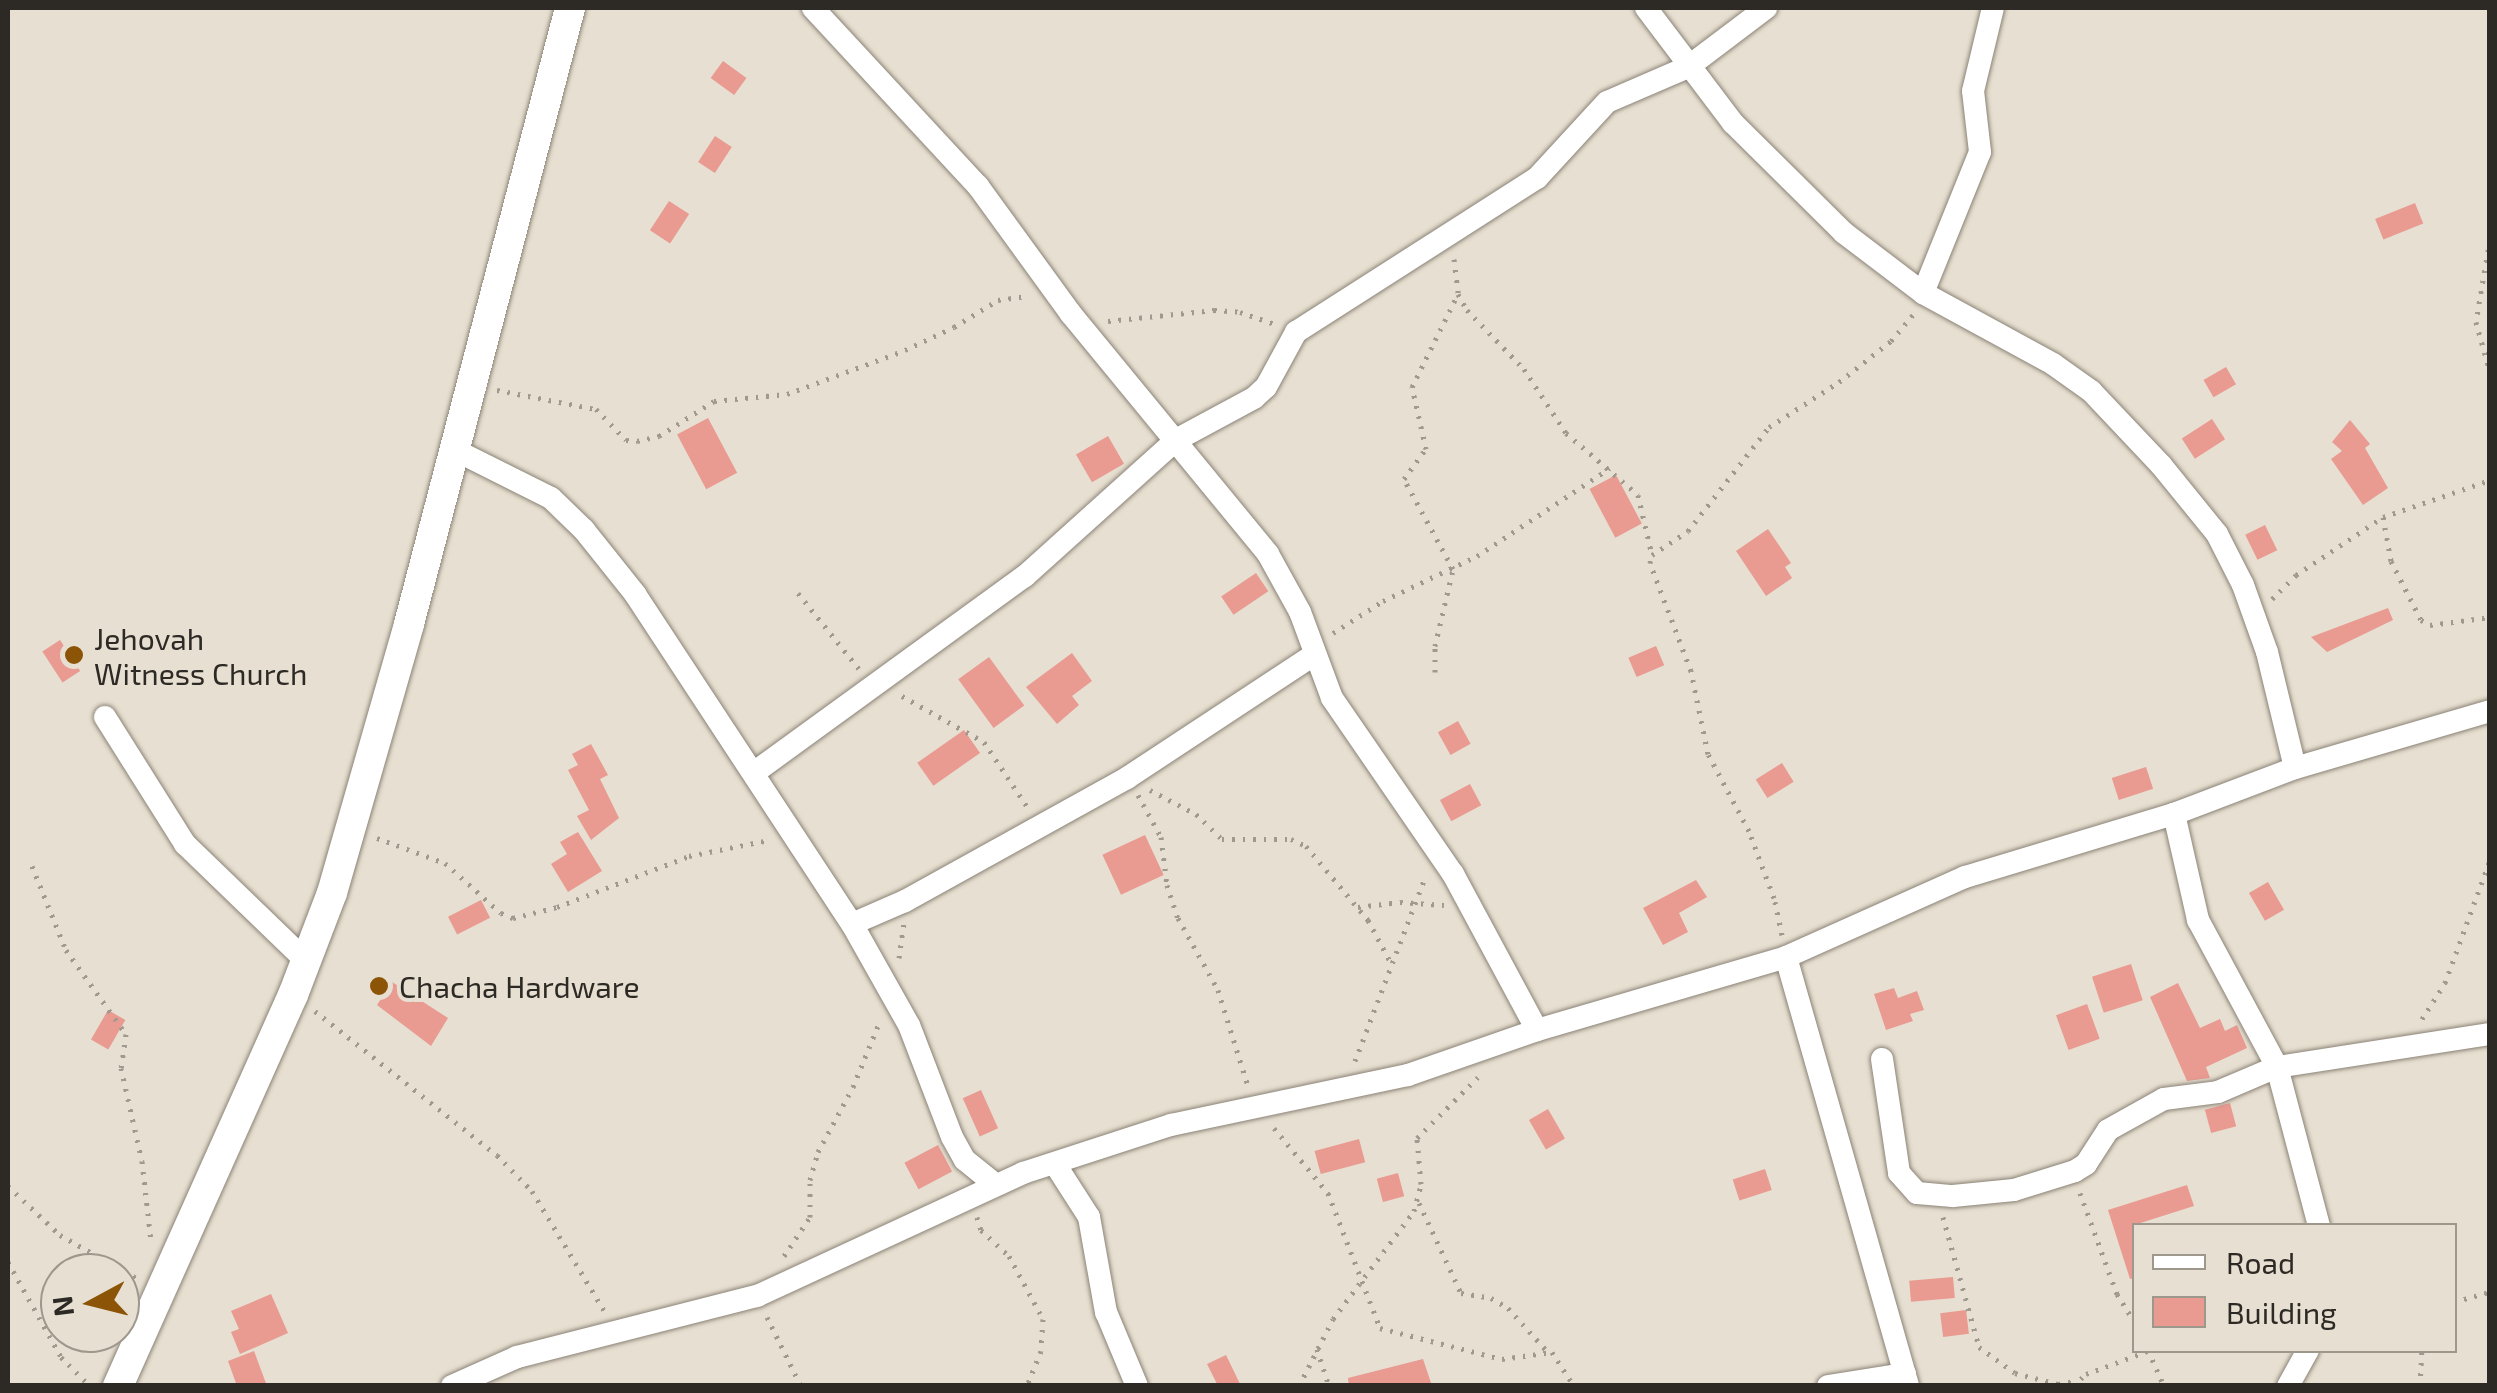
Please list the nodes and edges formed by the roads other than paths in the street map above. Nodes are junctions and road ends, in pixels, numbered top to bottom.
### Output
1 (570, 8) edge
2 (813, 8) edge
3 (1646, 8) edge
4 (1766, 8) edge
5 (1993, 8) edge
6 (1688, 67) junction
7 (1923, 293) junction
8 (1176, 440) junction
9 (456, 450) junction
10 (1314, 654) junction
11 (2490, 711) edge
12 (105, 717) dead end
13 (2295, 768) junction
14 (755, 772) junction
15 (2174, 814) junction
16 (852, 924) junction
17 (1786, 957) junction
18 (306, 961) junction
19 (1536, 1030) junction
20 (2490, 1034) edge
21 (1882, 1059) dead end
22 (2277, 1067) junction
23 (1055, 1164) junction
24 (994, 1183) junction
25 (2318, 1223) edge
26 (2306, 1353) edge
27 (1906, 1380) edge
28 (118, 1386) edge
29 (452, 1386) edge
30 (1138, 1386) edge
31 (1828, 1386) edge
32 (2288, 1386) edge

1 - 9 street
2 - 8 street
3 - 6 street
4 - 6 street
5 - 7 street
6 - 7 street
6 - 8 street
7 - 13 street
8 - 10 street
8 - 14 street
9 - 14 street
9 - 18 street
10 - 16 street
10 - 19 street
11 - 13 street
12 - 18 street
13 - 15 street
14 - 16 street
15 - 17 street
15 - 22 street
16 - 24 street
17 - 19 street
17 - 27 street
18 - 28 street
19 - 23 street
20 - 22 street
21 - 22 street
22 - 25 street
23 - 24 street
23 - 30 street
24 - 29 street
26 - 32 street
27 - 31 street

